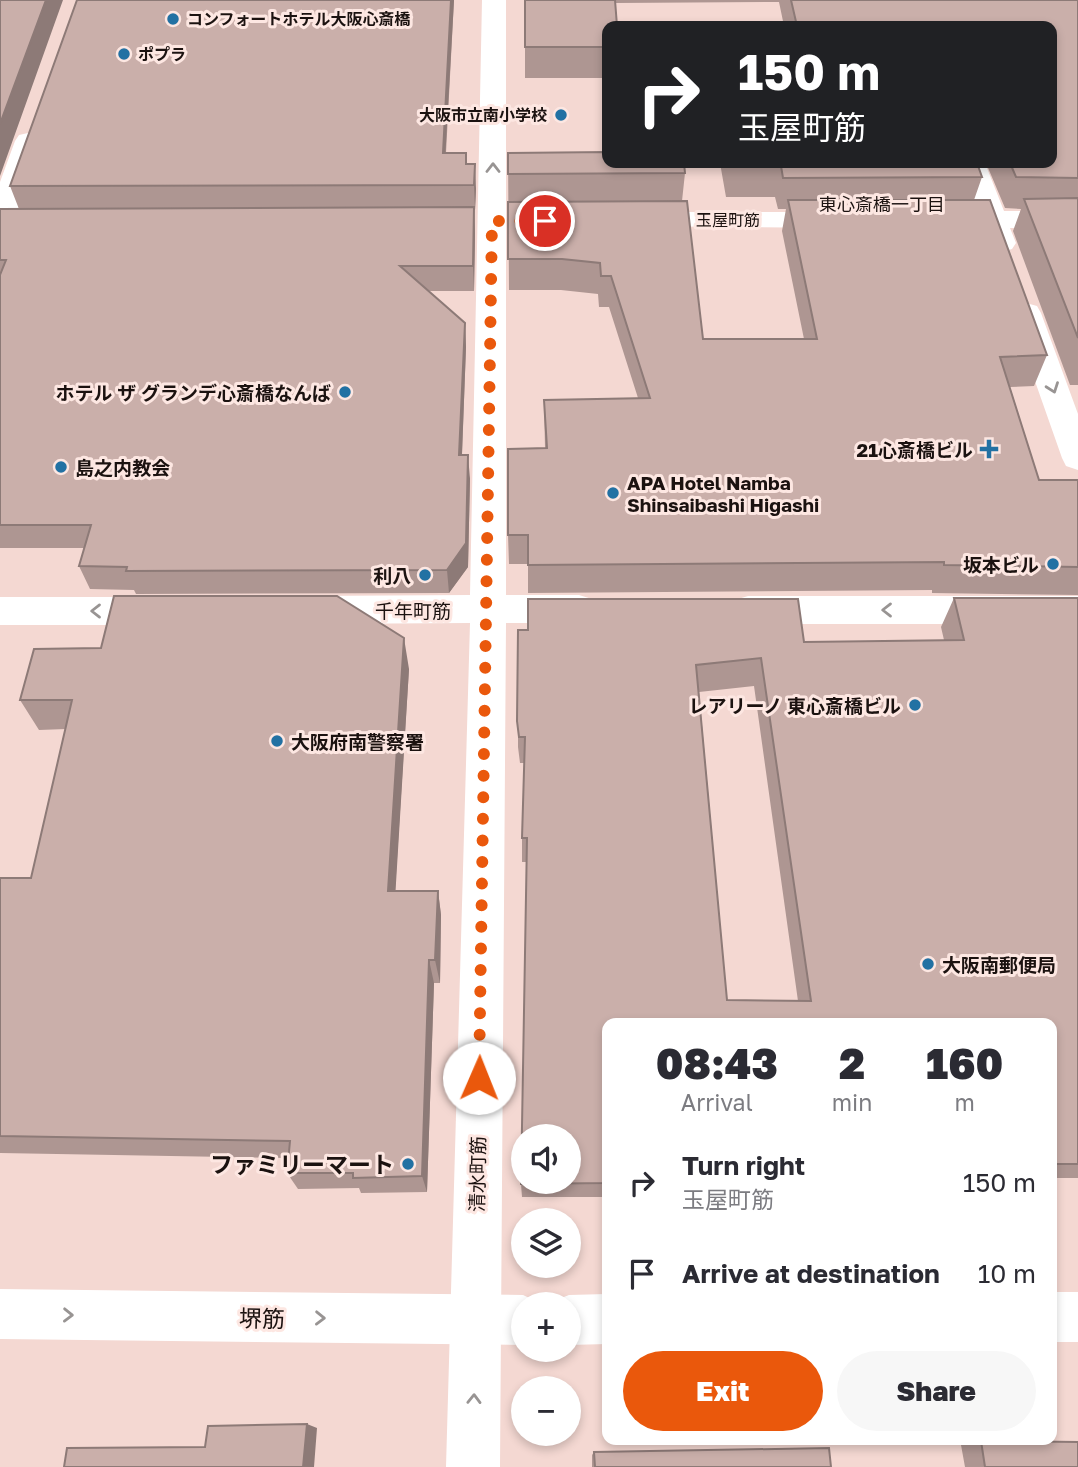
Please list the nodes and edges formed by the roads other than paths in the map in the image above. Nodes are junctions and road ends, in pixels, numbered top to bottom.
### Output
1 (494, 0) edge
2 (37, 117) edge
3 (974, 168) edge
4 (1078, 219) edge
5 (603, 220) edge
6 (864, 220) edge
7 (916, 220) edge
8 (994, 220) junction
9 (7, 223) edge
10 (1078, 458) edge
11 (488, 609) junction
12 (195, 610) edge
13 (279, 610) edge
14 (611, 610) edge
15 (720, 610) edge
16 (1078, 610) edge
17 (0, 611) edge
18 (0, 1314) edge
19 (1057, 1317) edge
20 (1078, 1317) edge
21 (499, 1320) edge
22 (581, 1320) edge
23 (602, 1320) edge
24 (473, 1467) edge

11 -> 1 street, 清水町筋
2 - 9 street
3 - 8 street
4 - 8 street
5 - 6 street, 玉屋町筋
7 - 8 street
8 -> 10 street
11 - 13 street, 千年町筋
11 - 14 street, 千年町筋
11 - 21 street, 清水町筋
12 -> 17 street
16 -> 15 street
18 -> 21 street, 堺筋
19 - 20 street
24 -> 21 street, 清水町筋
22 - 23 street

